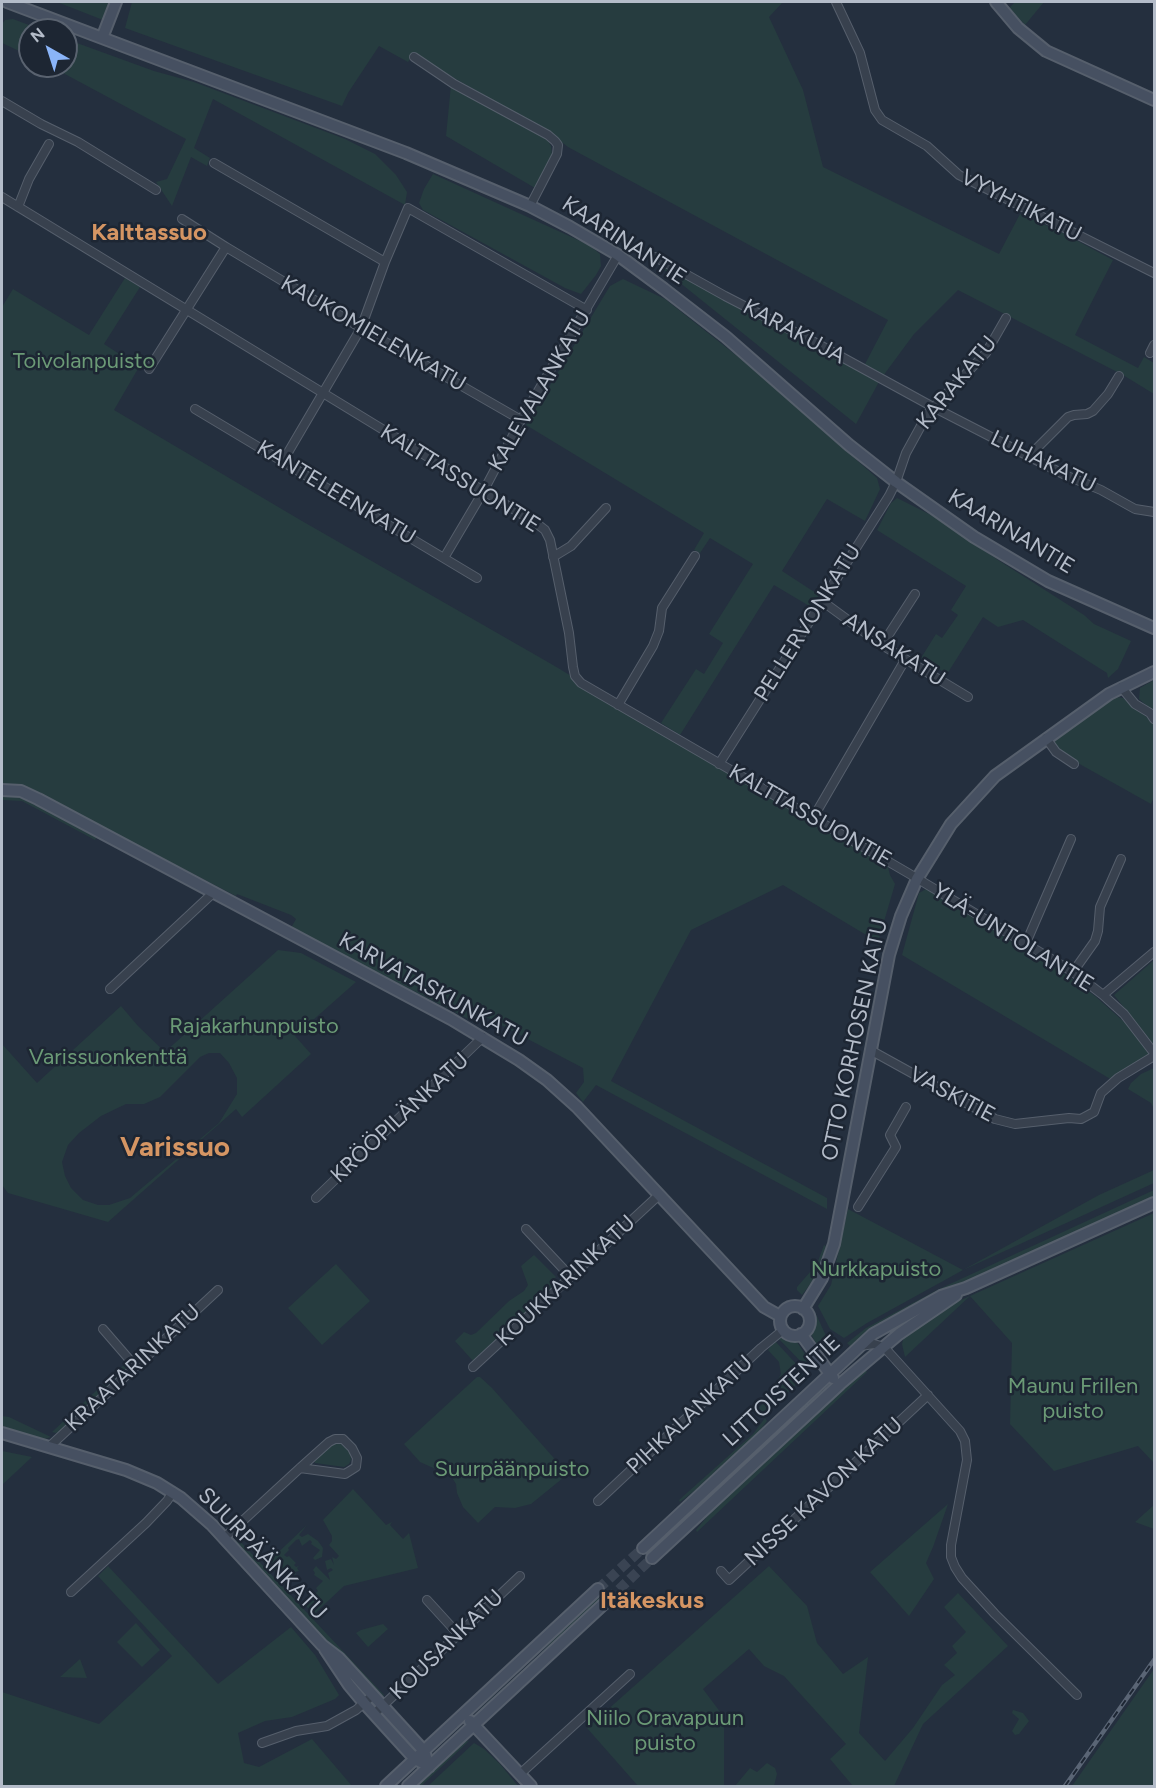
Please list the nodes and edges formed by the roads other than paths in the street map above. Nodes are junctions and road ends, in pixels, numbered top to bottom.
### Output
1 (6, 2) edge
2 (116, 2) edge
3 (836, 2) edge
4 (996, 2) edge
5 (2, 6) edge
6 (102, 38) junction
7 (414, 57) dead end
8 (1155, 100) edge
9 (2, 101) edge
10 (49, 144) dead end
11 (214, 163) dead end
12 (156, 190) dead end
13 (2, 197) edge
14 (530, 206) junction
15 (18, 207) junction
16 (182, 219) dead end
17 (226, 247) junction
18 (618, 255) junction
19 (655, 257) dead end
20 (385, 262) junction
21 (1155, 273) edge
22 (186, 309) junction
23 (587, 310) junction
24 (1006, 318) dead end
25 (361, 328) junction
26 (149, 369) dead end
27 (1119, 376) dead end
28 (323, 394) junction
29 (933, 407) junction
30 (195, 409) dead end
31 (520, 420) junction
32 (1030, 458) junction
33 (283, 461) junction
34 (896, 482) junction
35 (483, 492) junction
36 (606, 508) dead end
37 (1155, 512) edge
38 (695, 556) dead end
39 (553, 557) junction
40 (444, 558) junction
41 (477, 578) dead end
42 (915, 594) dead end
43 (822, 601) junction
44 (1155, 628) edge
45 (882, 645) junction
46 (905, 660) junction
47 (1155, 672) edge
48 (1121, 687) junction
49 (968, 697) dead end
50 (618, 705) junction
51 (1155, 719) edge
52 (1046, 738) junction
53 (719, 764) junction
54 (1074, 764) dead end
55 (2, 790) edge
56 (813, 819) junction
57 (1071, 839) dead end
58 (1121, 859) dead end
59 (917, 879) junction
60 (213, 892) junction
61 (1026, 943) junction
62 (1155, 952) edge
63 (1073, 972) junction
64 (110, 988) dead end
65 (1103, 995) junction
66 (483, 1037) junction
67 (872, 1051) junction
68 (1155, 1054) edge
69 (906, 1107) dead end
70 (659, 1194) junction
71 (316, 1198) dead end
72 (1155, 1203) edge
73 (858, 1207) dead end
74 (526, 1229) dead end
75 (570, 1276) junction
76 (966, 1288) junction
77 (218, 1290) dead end
78 (803, 1308) junction
79 (780, 1316) junction
80 (891, 1322) junction
81 (103, 1329) dead end
82 (783, 1330) junction
83 (801, 1334) junction
84 (858, 1346) junction
85 (884, 1347) junction
86 (135, 1365) junction
87 (473, 1367) dead end
88 (830, 1374) junction
89 (840, 1384) junction
90 (928, 1395) junction
91 (2, 1433) edge
92 (49, 1447) junction
93 (300, 1468) junction
94 (173, 1492) junction
95 (598, 1501) dead end
96 (224, 1538) junction
97 (642, 1548) tunnel mouth
98 (652, 1558) tunnel mouth
99 (721, 1571) dead end
100 (520, 1576) dead end
101 (598, 1589) tunnel mouth
102 (71, 1592) dead end
103 (608, 1599) tunnel mouth
104 (428, 1600) dead end
105 (458, 1634) junction
106 (322, 1645) junction
107 (630, 1674) dead end
108 (373, 1695) junction
109 (1077, 1695) dead end
110 (364, 1703) junction
111 (383, 1706) junction
112 (374, 1714) junction
113 (463, 1714) junction
114 (473, 1725) junction
115 (262, 1743) dead end
116 (424, 1751) junction
117 (415, 1759) junction
118 (429, 1767) junction
119 (520, 1774) junction
120 (386, 1786) edge
121 (408, 1786) edge
122 (531, 1786) edge

1 - 5 street
1 - 6 street, KAARINANTIE
2 - 6 street
3 - 21 street, VYYHTIKATU
4 - 8 street
6 - 14 street, KAARINANTIE
7 - 14 street
9 - 12 street
10 - 15 street
11 - 20 street
13 - 15 street, KALTTASSUONTIE
14 - 18 street, KAARINANTIE
15 - 22 street, KALTTASSUONTIE
16 - 17 street, KAUKOMIELENKATU
17 - 22 street
17 - 25 street, KAUKOMIELENKATU
18 - 23 street, KALEVALANKATU
18 - 34 street, KAARINANTIE
19 - 29 street, KARAKUJA
20 - 23 street
20 - 25 street
22 - 26 street
22 - 28 street, KALTTASSUONTIE
23 - 31 street, KALEVALANKATU
24 - 29 street, KARAKATU
25 - 28 street
25 - 31 street, KAUKOMIELENKATU
27 - 32 street
28 - 33 street
28 - 35 street, KALTTASSUONTIE
29 - 32 street, LUHAKATU
29 - 34 street, KARAKATU
30 - 33 street, KANTELEENKATU
31 - 35 street, KALEVALANKATU
32 - 37 street, LUHAKATU
33 - 40 street, KANTELEENKATU
34 - 43 street, PELLERVONKATU
34 - 44 street, KAARINANTIE
35 - 39 street, KALTTASSUONTIE
35 - 40 street, KALEVALANKATU
36 - 39 street
38 - 50 street
39 - 50 street, KALTTASSUONTIE
40 - 41 street, KANTELEENKATU
42 - 45 street
43 - 45 street, ANSAKATU
43 - 53 street, PELLERVONKATU
45 - 46 street, ANSAKATU
46 - 49 street, ANSAKATU
46 - 56 street
47 - 48 street, OTTO KORHOSEN KATU
48 - 51 street
48 - 52 street, OTTO KORHOSEN KATU
50 - 53 street, KALTTASSUONTIE
52 - 54 street
52 - 59 street, OTTO KORHOSEN KATU
53 - 56 street, KALTTASSUONTIE
55 - 60 street, KARVATASKUNKATU
56 - 59 street, KALTTASSUONTIE
57 - 61 street
58 - 63 street
59 - 61 street, YLÄ-UNTOLANTIE
59 - 67 street, OTTO KORHOSEN KATU
60 - 64 street
60 - 66 street, KARVATASKUNKATU
61 - 63 street, YLÄ-UNTOLANTIE
62 - 65 street
63 - 65 street, YLÄ-UNTOLANTIE
65 - 68 street, YLÄ-UNTOLANTIE
66 - 70 street, KARVATASKUNKATU
66 - 71 street, KRÖÖPILÄNKATU
67 - 68 street, VASKITIE
67 - 78 street, OTTO KORHOSEN KATU
69 - 73 street
70 - 75 street, KOUKKARINKATU
70 - 79 street, KARVATASKUNKATU
72 - 76 street, LITTOISTENTIE
74 - 75 street
75 - 87 street, KOUKKARINKATU
76 - 80 street, LITTOISTENTIE
76 - 85 street, LITTOISTENTIE
77 - 86 street, KRAATARINKATU
78 - 79 street
78 - 83 street
79 - 82 street
80 - 84 street, LITTOISTENTIE
80 - 85 street
81 - 86 street
82 - 83 street
82 - 95 street, PIHKALANKATU
83 - 88 street
84 - 85 street
84 - 88 street, LITTOISTENTIE
85 - 89 street, LITTOISTENTIE
85 - 90 street
86 - 92 street, KRAATARINKATU
88 - 89 street
88 - 97 street, LITTOISTENTIE
89 - 98 street, LITTOISTENTIE
90 - 99 street, NISSE KAVON KATU
90 - 109 street
91 - 92 street, SUURPÄÄNKATU
92 - 94 street, SUURPÄÄNKATU
93 - 93 street
93 - 96 street
94 - 96 street, SUURPÄÄNKATU
94 - 102 street
96 - 106 street, SUURPÄÄNKATU
100 - 105 street, KOUSANKATU
101 - 113 street
103 - 114 street
104 - 105 street
105 - 111 street, KOUSANKATU
106 - 108 street, SUURPÄÄNKATU
106 - 110 street, SUURPÄÄNKATU
107 - 119 street
108 - 110 street
108 - 111 street, SUURPÄÄNKATU
110 - 112 street, SUURPÄÄNKATU
110 - 115 street
111 - 112 street, KOUSANKATU
111 - 116 street, SUURPÄÄNKATU
112 - 117 street, SUURPÄÄNKATU
113 - 114 street
113 - 116 street
114 - 118 street
114 - 119 street
116 - 117 street
116 - 118 street, SUURPÄÄNKATU
117 - 118 street, SUURPÄÄNKATU
117 - 120 street
118 - 121 street
119 - 122 street

